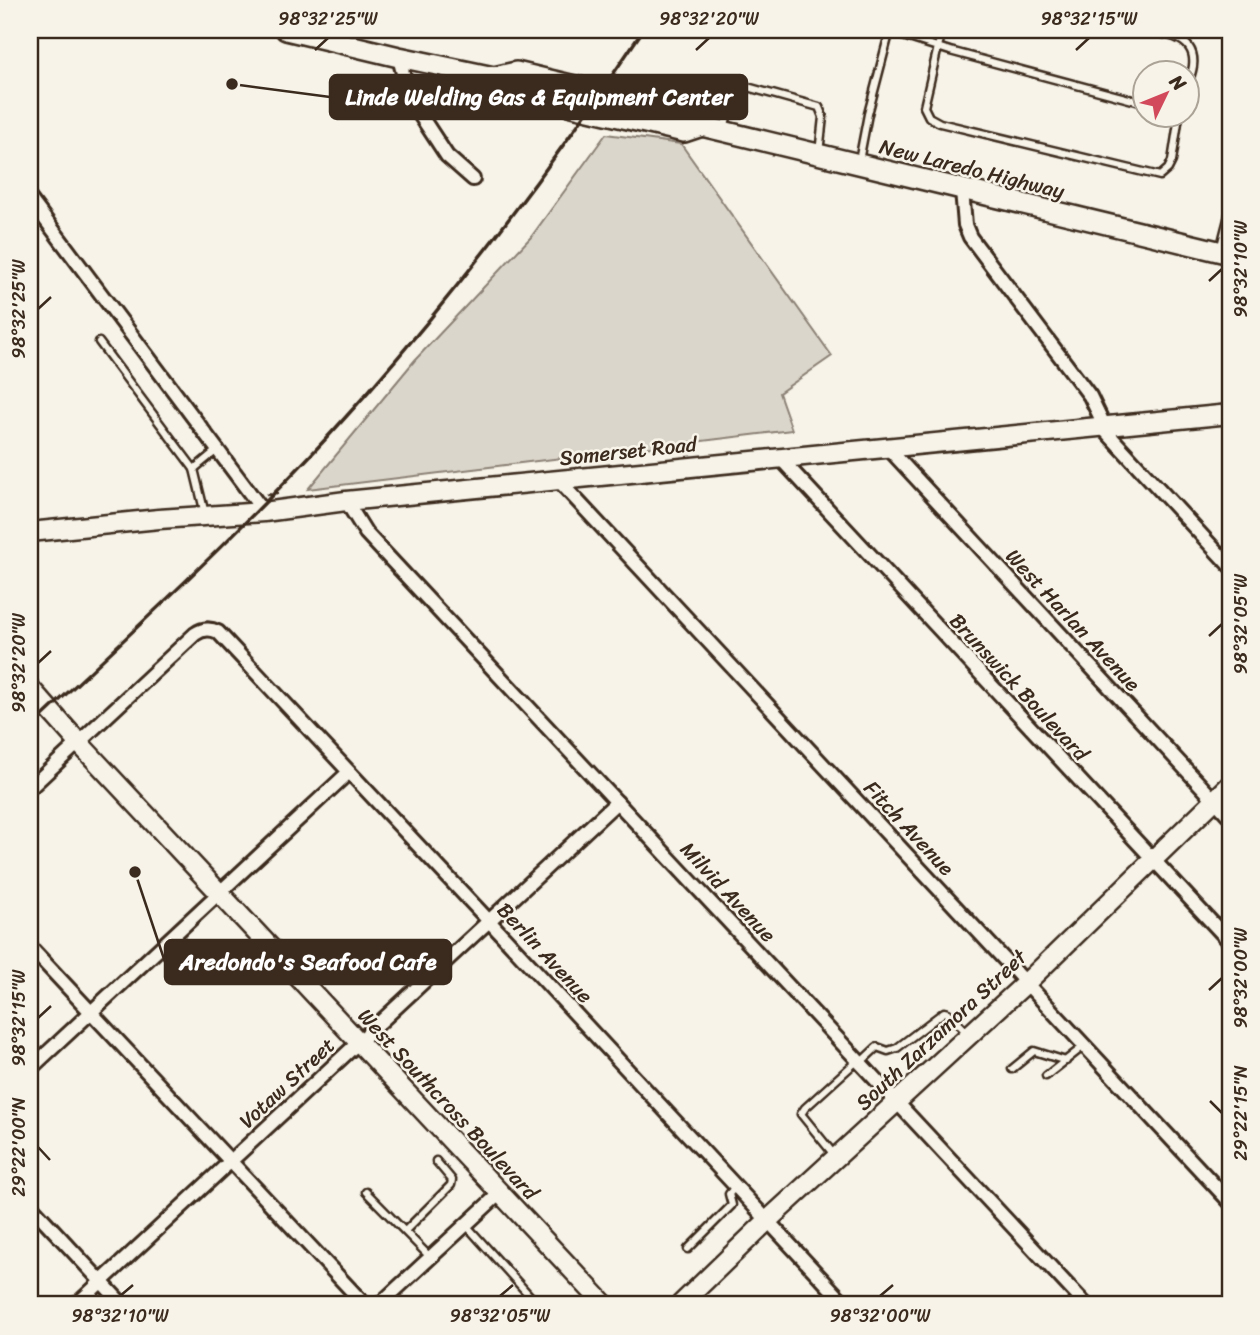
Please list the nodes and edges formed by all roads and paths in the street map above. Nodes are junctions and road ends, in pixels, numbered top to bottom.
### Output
1 (286, 30) edge
2 (942, 30) edge
3 (1140, 30) edge
4 (890, 31) edge
5 (937, 47) junction
6 (399, 57) junction
7 (1192, 60) edge
8 (1130, 99) edge
9 (1177, 130) edge
10 (724, 132) junction
11 (819, 155) junction
12 (859, 165) junction
13 (472, 178) dead end
14 (962, 190) junction
15 (30, 200) edge
16 (1230, 211) edge
17 (1225, 253) edge
18 (99, 342) dead end
19 (1230, 414) edge
20 (1102, 425) junction
21 (888, 448) junction
22 (218, 450) junction
23 (780, 458) junction
24 (194, 469) junction
25 (559, 481) junction
26 (278, 493) dead end
27 (346, 501) junction
28 (263, 504) junction
29 (205, 516) junction
30 (30, 532) edge
31 (1230, 566) edge
32 (30, 688) edge
33 (79, 743) junction
34 (349, 772) junction
35 (1230, 785) edge
36 (30, 788) edge
37 (1215, 800) junction
38 (617, 802) junction
39 (1230, 817) edge
40 (1153, 859) junction
41 (220, 892) junction
42 (489, 921) junction
43 (1230, 942) edge
44 (30, 947) edge
45 (1026, 983) junction
46 (91, 1012) junction
47 (969, 1035) junction
48 (359, 1042) junction
49 (1084, 1046) junction
50 (859, 1061) junction
51 (1066, 1061) junction
52 (30, 1069) edge
53 (1012, 1069) dead end
54 (1046, 1076) dead end
55 (896, 1102) junction
56 (837, 1157) junction
57 (230, 1161) junction
58 (436, 1161) dead end
59 (736, 1186) junction
60 (366, 1192) dead end
61 (500, 1193) junction
62 (1230, 1202) edge
63 (30, 1205) edge
64 (768, 1220) junction
65 (466, 1225) junction
66 (405, 1231) junction
67 (688, 1249) dead end
68 (430, 1257) junction
69 (101, 1282) junction
70 (684, 1304) edge
71 (76, 1305) edge
72 (123, 1305) edge
73 (365, 1305) edge
74 (379, 1305) edge
75 (538, 1305) edge
76 (605, 1305) edge
77 (846, 1305) edge
78 (1086, 1305) edge

1 - 6 main road, New Laredo Highway
2 - 5 lane
3 - 7 lane
4 - 5 lane
4 - 12 lane
5 - 8 lane
5 - 9 lane
6 - 10 main road, New Laredo Highway
6 - 13 street
10 - 11 main road, New Laredo Highway
10 - 11 lane
11 - 12 main road, New Laredo Highway
12 - 14 main road, New Laredo Highway
14 - 17 main road, New Laredo Highway
14 - 20 street
15 - 22 street
16 - 17 lane
18 - 24 lane
19 - 20 main road, Somerset Road
20 - 21 main road, Somerset Road
20 - 31 street
21 - 23 main road, Somerset Road
21 - 37 street, West Harlan Avenue
22 - 24 lane
22 - 28 street
23 - 25 main road, Somerset Road
23 - 40 street, Brunswick Boulevard
24 - 29 lane
25 - 27 main road, Somerset Road
25 - 45 street, Fitch Avenue
26 - 28 path
27 - 28 main road, Somerset Road
27 - 38 street, Milvid Avenue
28 - 29 main road, Somerset Road
29 - 30 main road, Somerset Road
32 - 33 main road, West Southcross Boulevard
33 - 34 street, Berlin Avenue
33 - 36 street
33 - 41 main road, West Southcross Boulevard
34 - 41 street
34 - 42 street, Berlin Avenue
35 - 37 main road, South Zarzamora Street
37 - 39 street, West Harlan Avenue
37 - 40 main road, South Zarzamora Street
38 - 42 street, Votaw Street
38 - 50 street, Milvid Avenue
40 - 43 street, Brunswick Boulevard
40 - 45 main road, South Zarzamora Street
41 - 46 street
41 - 48 main road, West Southcross Boulevard
42 - 48 street, Votaw Street
42 - 59 street, Berlin Avenue
44 - 46 street
45 - 47 main road, South Zarzamora Street
45 - 49 street, Fitch Avenue
46 - 52 street
46 - 57 street
47 - 50 lane
47 - 55 main road, South Zarzamora Street
48 - 57 street, Votaw Street
48 - 61 main road, West Southcross Boulevard
49 - 51 lane
49 - 62 street, Fitch Avenue
50 - 55 street, Milvid Avenue
50 - 56 lane
51 - 53 lane
51 - 54 lane
55 - 56 main road, South Zarzamora Street
55 - 78 street, Milvid Avenue
56 - 64 main road, South Zarzamora Street
57 - 69 street, Votaw Street
57 - 73 street
58 - 66 lane
59 - 64 street, Berlin Avenue
59 - 67 lane
60 - 66 lane
61 - 65 street
61 - 76 main road, West Southcross Boulevard
63 - 69 street
64 - 70 main road, South Zarzamora Street
64 - 77 street, Berlin Avenue
65 - 68 street
65 - 75 lane
66 - 68 lane
68 - 74 street
69 - 71 street, Votaw Street
69 - 72 street

